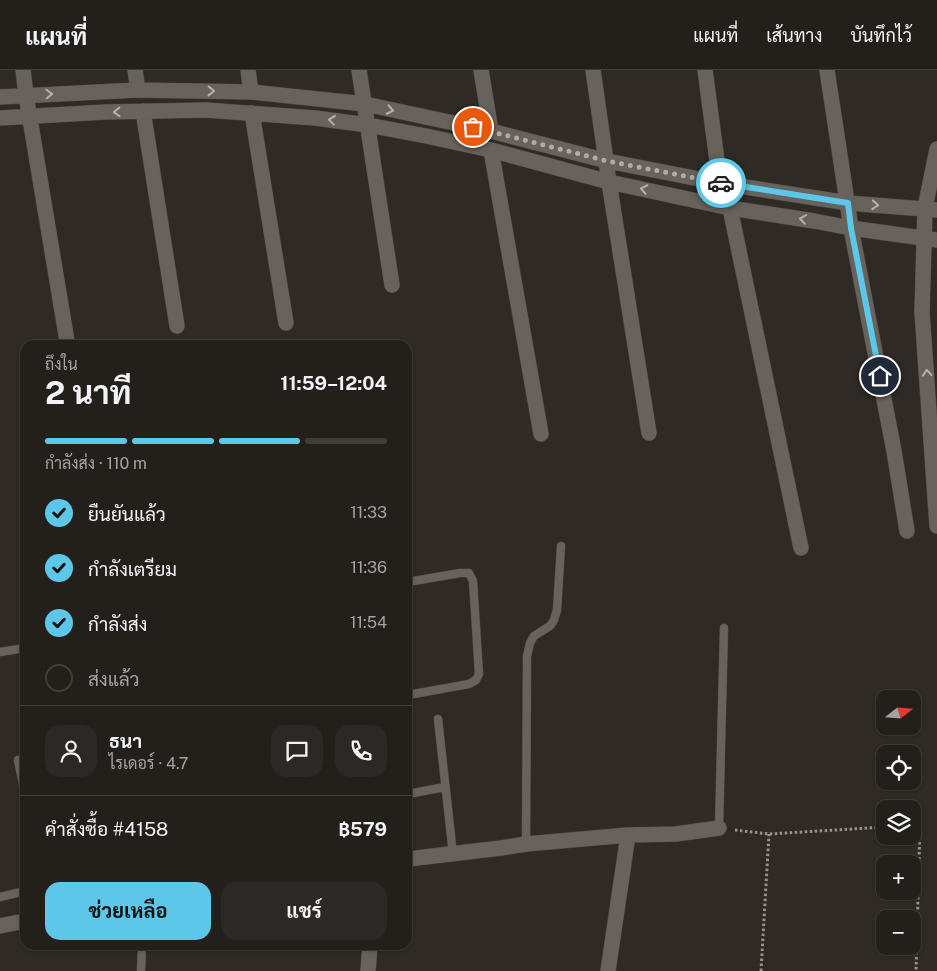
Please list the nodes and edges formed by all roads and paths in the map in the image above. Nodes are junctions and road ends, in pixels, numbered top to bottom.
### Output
1 (23, 70) edge
2 (135, 70) edge
3 (248, 70) edge
4 (359, 70) edge
5 (481, 70) edge
6 (593, 70) edge
7 (704, 70) edge
8 (827, 70) edge
9 (138, 90) junction
10 (251, 92) junction
11 (26, 95) junction
12 (0, 96) edge
13 (364, 104) junction
14 (143, 111) junction
15 (252, 113) junction
16 (30, 116) junction
17 (0, 118) edge
18 (368, 125) junction
19 (491, 131) junction
20 (937, 149) edge
21 (491, 150) junction
22 (607, 161) junction
23 (609, 182) junction
24 (720, 183) junction
25 (848, 203) junction
26 (730, 208) junction
27 (931, 209) edge
28 (851, 228) junction
29 (930, 239) edge
30 (392, 285) dead end
31 (286, 323) dead end
32 (177, 326) dead end
33 (67, 340) edge
34 (649, 433) dead end
35 (541, 434) dead end
36 (937, 526) edge
37 (906, 531) dead end
38 (561, 546) dead end
39 (801, 548) dead end
40 (412, 581) edge
41 (724, 628) dead end
42 (20, 649) edge
43 (0, 652) edge
44 (412, 694) edge
45 (438, 719) dead end
46 (18, 760) dead end
47 (20, 770) edge
48 (445, 787) junction
49 (412, 793) edge
50 (719, 828) junction
51 (876, 828) edge
52 (769, 834) junction
53 (628, 835) junction
54 (526, 844) junction
55 (919, 845) edge
56 (453, 854) junction
57 (412, 859) edge
58 (20, 893) edge
59 (0, 897) edge
60 (20, 922) edge
61 (0, 926) edge
62 (142, 950) edge
63 (370, 950) edge
64 (141, 971) edge
65 (368, 971) edge
66 (608, 971) edge
67 (761, 971) edge
68 (916, 971) edge

1 - 11 street
2 - 9 street
3 - 10 street
4 - 13 street
5 - 19 street
6 - 22 street
7 - 24 street
8 - 25 street
9 -> 10 street
11 -> 9 street
10 - 13 street
11 - 12 street
11 - 16 street
13 - 18 street
13 -> 19 street
14 - 15 street
14 -> 16 street
14 - 32 street
18 -> 15 street
15 - 31 street
16 - 17 street
16 - 33 street
18 - 21 street
18 - 30 street
19 - 22 street
20 - 27 street
21 - 23 street
21 - 35 street
22 - 23 street
22 - 24 street
26 -> 23 street
23 - 34 street
24 - 25 street
25 -> 27 street
25 - 28 street
28 -> 26 street
26 - 39 street
27 - 29 street
28 - 29 street
28 - 37 street
36 -> 29 street
38 - 54 lane
40 - 44 lane
41 - 50 lane
42 - 43 lane
45 - 48 lane
46 - 47 lane
48 - 49 lane
48 - 56 lane
50 - 52 path
50 - 53 street
51 - 52 path
52 - 67 path
53 - 54 street
53 - 66 street
54 - 56 street
55 - 68 path
56 - 57 street
58 - 59 lane
60 - 61 street
62 - 64 lane
63 - 65 street

